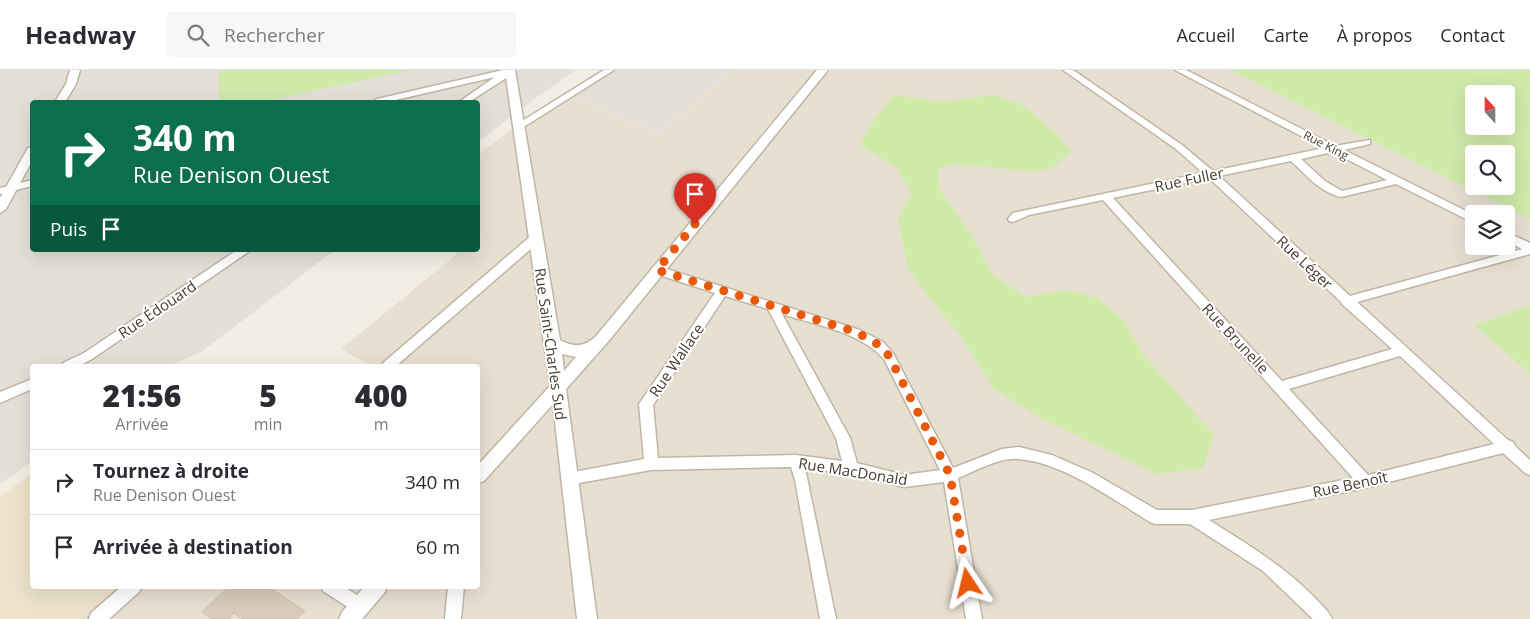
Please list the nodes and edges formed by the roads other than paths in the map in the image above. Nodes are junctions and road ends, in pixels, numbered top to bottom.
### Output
1 (75, 70) edge
2 (610, 70) edge
3 (823, 70) edge
4 (1067, 70) edge
5 (1180, 70) edge
6 (510, 71) edge
7 (61, 100) edge
8 (386, 100) edge
9 (467, 100) edge
10 (519, 126) junction
11 (1367, 142) dead end
12 (1333, 149) junction
13 (30, 154) edge
14 (1292, 157) junction
15 (1211, 174) junction
16 (1396, 180) junction
17 (30, 183) edge
18 (6, 189) edge
19 (1105, 196) junction
20 (0, 209) edge
21 (1465, 215) edge
22 (1013, 219) dead end
23 (536, 238) junction
24 (1515, 241) edge
25 (1530, 249) edge
26 (242, 252) edge
27 (657, 270) junction
28 (722, 291) junction
29 (1346, 301) junction
30 (772, 306) junction
31 (602, 338) junction
32 (553, 343) junction
33 (1402, 351) junction
34 (72, 364) edge
35 (390, 364) edge
36 (30, 385) edge
37 (1280, 387) junction
38 (557, 389) junction
39 (0, 398) edge
40 (1508, 446) junction
41 (796, 461) junction
42 (651, 464) junction
43 (851, 468) junction
44 (1530, 469) edge
45 (480, 474) edge
46 (950, 475) junction
47 (568, 480) junction
48 (1365, 482) junction
49 (1192, 517) junction
50 (131, 589) edge
51 (332, 589) edge
52 (375, 589) edge
53 (456, 589) edge
54 (354, 613) edge
55 (96, 619) edge
56 (453, 619) edge
57 (587, 619) edge
58 (828, 619) edge
59 (974, 619) edge
60 (1324, 619) edge

1 - 7 street
2 - 10 street
3 - 27 street
4 - 15 street, Rue Léger
5 - 12 street, Rue King
6 - 8 street
6 - 9 street
6 - 10 street, Rue Saint-Charles Sud
10 - 23 street, Rue Saint-Charles Sud
11 - 12 street, Rue Fuller
12 - 14 street, Rue Fuller
12 - 16 street, Rue King
13 - 18 street
14 - 15 street, Rue Fuller
14 - 16 street
15 - 19 street, Rue Fuller
15 - 29 street, Rue Léger
16 - 21 street, Rue King
17 - 18 street
18 - 20 street
19 - 22 street, Rue Fuller
19 - 37 street, Rue Brunelle
23 - 32 street, Rue Saint-Charles Sud
23 - 35 street
24 - 25 street
25 - 29 street
26 - 34 street, Rue Édouard
27 - 28 street
27 - 31 street
28 - 30 street
28 - 42 street, Rue Wallace
29 - 33 street, Rue Léger
30 - 43 street
30 - 46 street
31 - 32 street
31 - 38 street
32 - 38 street, Rue Saint-Charles Sud
33 - 37 street
33 - 40 street, Rue Léger
36 - 39 street
37 - 48 street, Rue Brunelle
38 - 45 street
38 - 47 street, Rue Saint-Charles Sud
40 - 44 street, Rue Léger
40 - 48 street, Rue Benoît
41 - 42 street, Rue MacDonald
41 - 43 street, Rue MacDonald
41 - 58 street
42 - 47 street, Rue MacDonald
43 - 46 street, Rue MacDonald
46 - 49 street, Rue MacDonald
46 - 59 street
47 - 57 street, Rue Saint-Charles Sud
48 - 49 street, Rue Benoît
49 - 60 street
50 - 55 street
51 - 54 street
52 - 54 street
53 - 56 street

